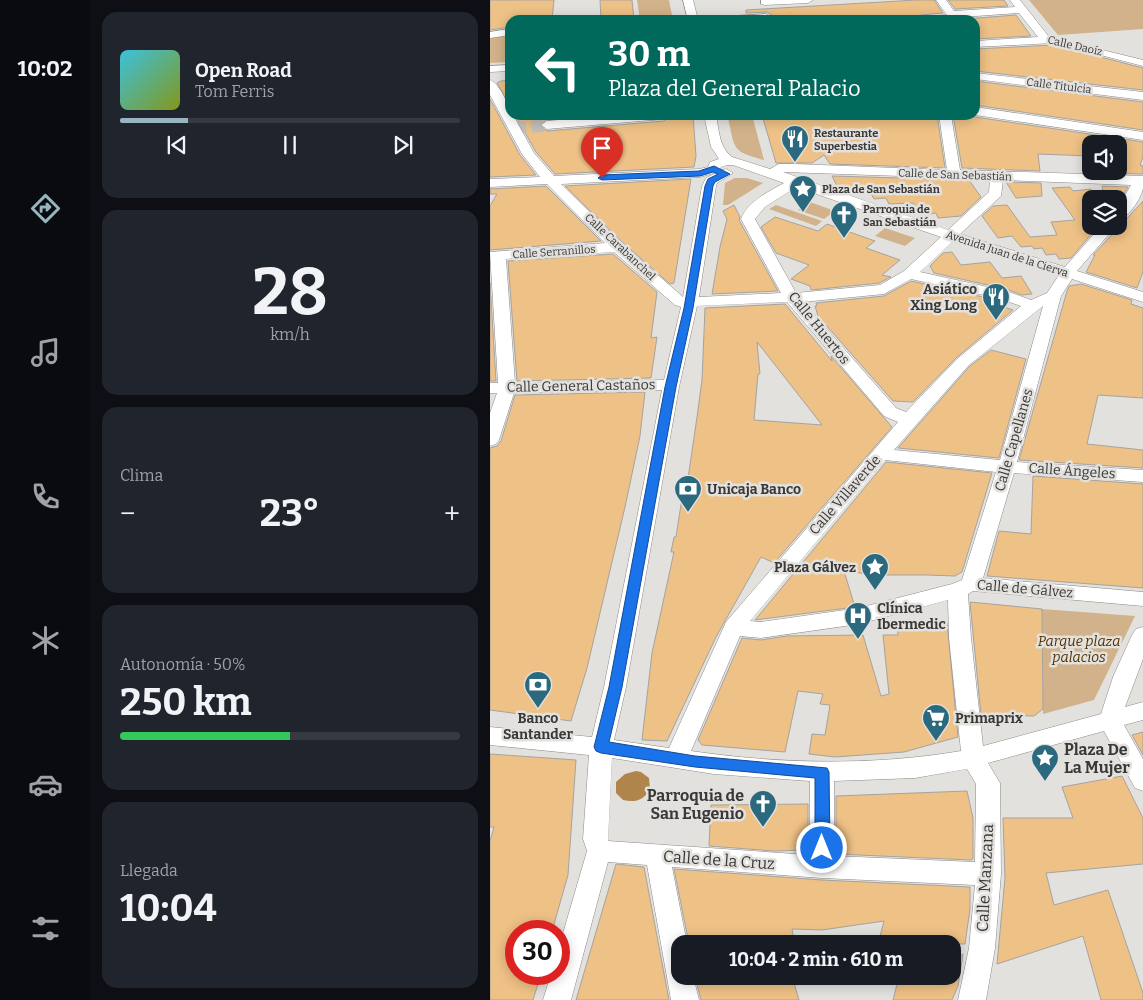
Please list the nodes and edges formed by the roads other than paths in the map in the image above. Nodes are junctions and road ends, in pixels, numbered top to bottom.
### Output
1 (677, 0) edge
2 (688, 0) edge
3 (808, 0) edge
4 (941, 0) edge
5 (1014, 0) edge
6 (765, 1) edge
7 (1022, 10) junction
8 (681, 15) edge
9 (692, 15) edge
10 (765, 15) edge
11 (953, 15) edge
12 (976, 15) edge
13 (505, 33) edge
14 (490, 35) edge
15 (1045, 39) junction
16 (980, 44) edge
17 (1143, 63) edge
18 (505, 68) edge
19 (490, 69) edge
20 (505, 76) edge
21 (980, 77) edge
22 (490, 78) edge
23 (490, 84) edge
24 (1143, 96) edge
25 (505, 112) edge
26 (980, 113) edge
27 (510, 120) edge
28 (606, 120) edge
29 (711, 120) edge
30 (946, 120) edge
31 (547, 125) tunnel mouth
32 (1143, 136) edge
33 (716, 148) joint
34 (727, 167) junction
35 (772, 175) junction
36 (954, 175) junction
37 (997, 176) junction
38 (550, 180) junction
39 (1142, 181) edge
40 (490, 183) edge
41 (793, 183) junction
42 (1127, 205) edge
43 (951, 235) junction
44 (1101, 235) edge
45 (617, 248) junction
46 (494, 255) edge
47 (909, 274) junction
48 (1068, 274) junction
49 (790, 296) junction
50 (1053, 296) junction
51 (1143, 296) edge
52 (689, 302) junction
53 (1032, 305) junction
54 (671, 385) junction
55 (507, 387) junction
56 (490, 388) edge
57 (909, 420) junction
58 (490, 440) edge
59 (881, 454) junction
60 (1007, 467) junction
61 (1143, 476) edge
62 (964, 587) junction
63 (1143, 599) edge
64 (733, 628) junction
65 (1143, 635) edge
66 (1143, 711) edge
67 (1110, 720) junction
68 (490, 736) edge
69 (601, 747) junction
70 (973, 758) junction
71 (676, 759) junction
72 (822, 772) junction
73 (1143, 781) edge
74 (599, 851) junction
75 (657, 855) junction
76 (822, 867) junction
77 (988, 874) junction
78 (672, 935) edge
79 (682, 985) edge
80 (557, 1000) edge
81 (685, 1000) edge
82 (972, 1000) edge

1 - 8 street
2 - 9 street
3 - 6 street
4 - 11 street
5 - 7 street
6 - 10 street
7 - 12 street
7 - 15 street
13 - 14 street
15 - 16 street, Calle Daoíz
15 - 17 street, Calle Daoíz
18 - 19 street
20 - 22 street
21 - 24 street, Calle Titulcia
23 - 25 street, Calle Carabanchel
26 - 32 street
27 - 38 street, Calle Carabanchel
28 - 31 street
29 - 33 street
30 - 36 street
33 - 34 street
34 - 35 street, Avenida Juan de la Cierva
34 - 38 street, Avenida Juan de la Cierva
34 - 52 street
35 - 36 street, Calle de San Sebastián
35 - 41 street, Avenida Juan de la Cierva
36 - 37 street, Calle de San Sebastián
37 - 39 street, Calle de San Sebastián
37 - 43 street
38 - 40 street, Avenida Juan de la Cierva
38 - 45 street, Calle Carabanchel
39 - 42 street
41 - 43 street, Avenida Juan de la Cierva
41 - 49 street, Calle Huertos
43 - 47 street
43 - 48 street, Avenida Juan de la Cierva
44 - 48 street
45 - 46 street, Calle Serranillos
45 - 52 street, Calle Carabanchel
46 - 55 street
47 - 49 street
47 - 53 street
48 - 50 street
48 - 51 street, Avenida Juan de la Cierva
49 - 52 street
49 - 57 street, Calle Huertos
50 - 53 street, Calle Villaverde
50 - 60 street, Calle Capellanes
52 - 54 street
53 - 57 street, Calle Villaverde
54 - 55 street, Calle General Castaños
54 - 69 street
55 - 56 street, Calle General Castaños
55 - 58 street
57 - 59 street, Calle Villaverde
59 - 60 street, Calle Ángeles
59 - 64 street, Calle Villaverde
60 - 61 street, Calle Ángeles
60 - 62 street, Calle Capellanes
62 - 63 street, Calle de Gálvez
62 - 64 street, Calle de Gálvez
62 - 70 street, Calle Capellanes
64 - 71 street, Calle Villaverde
65 - 67 street
66 - 67 street
67 - 70 street
67 - 73 street
68 - 69 street
69 - 71 street
69 - 74 street
70 - 72 street
70 - 77 street, Calle Manzana
71 - 72 street
72 - 76 street
74 - 75 street, Calle de la Cruz
74 - 80 street
75 - 76 street, Calle de la Cruz
75 - 78 street
76 - 77 street, Calle de la Cruz
77 - 82 street, Calle Manzana
79 - 81 street

